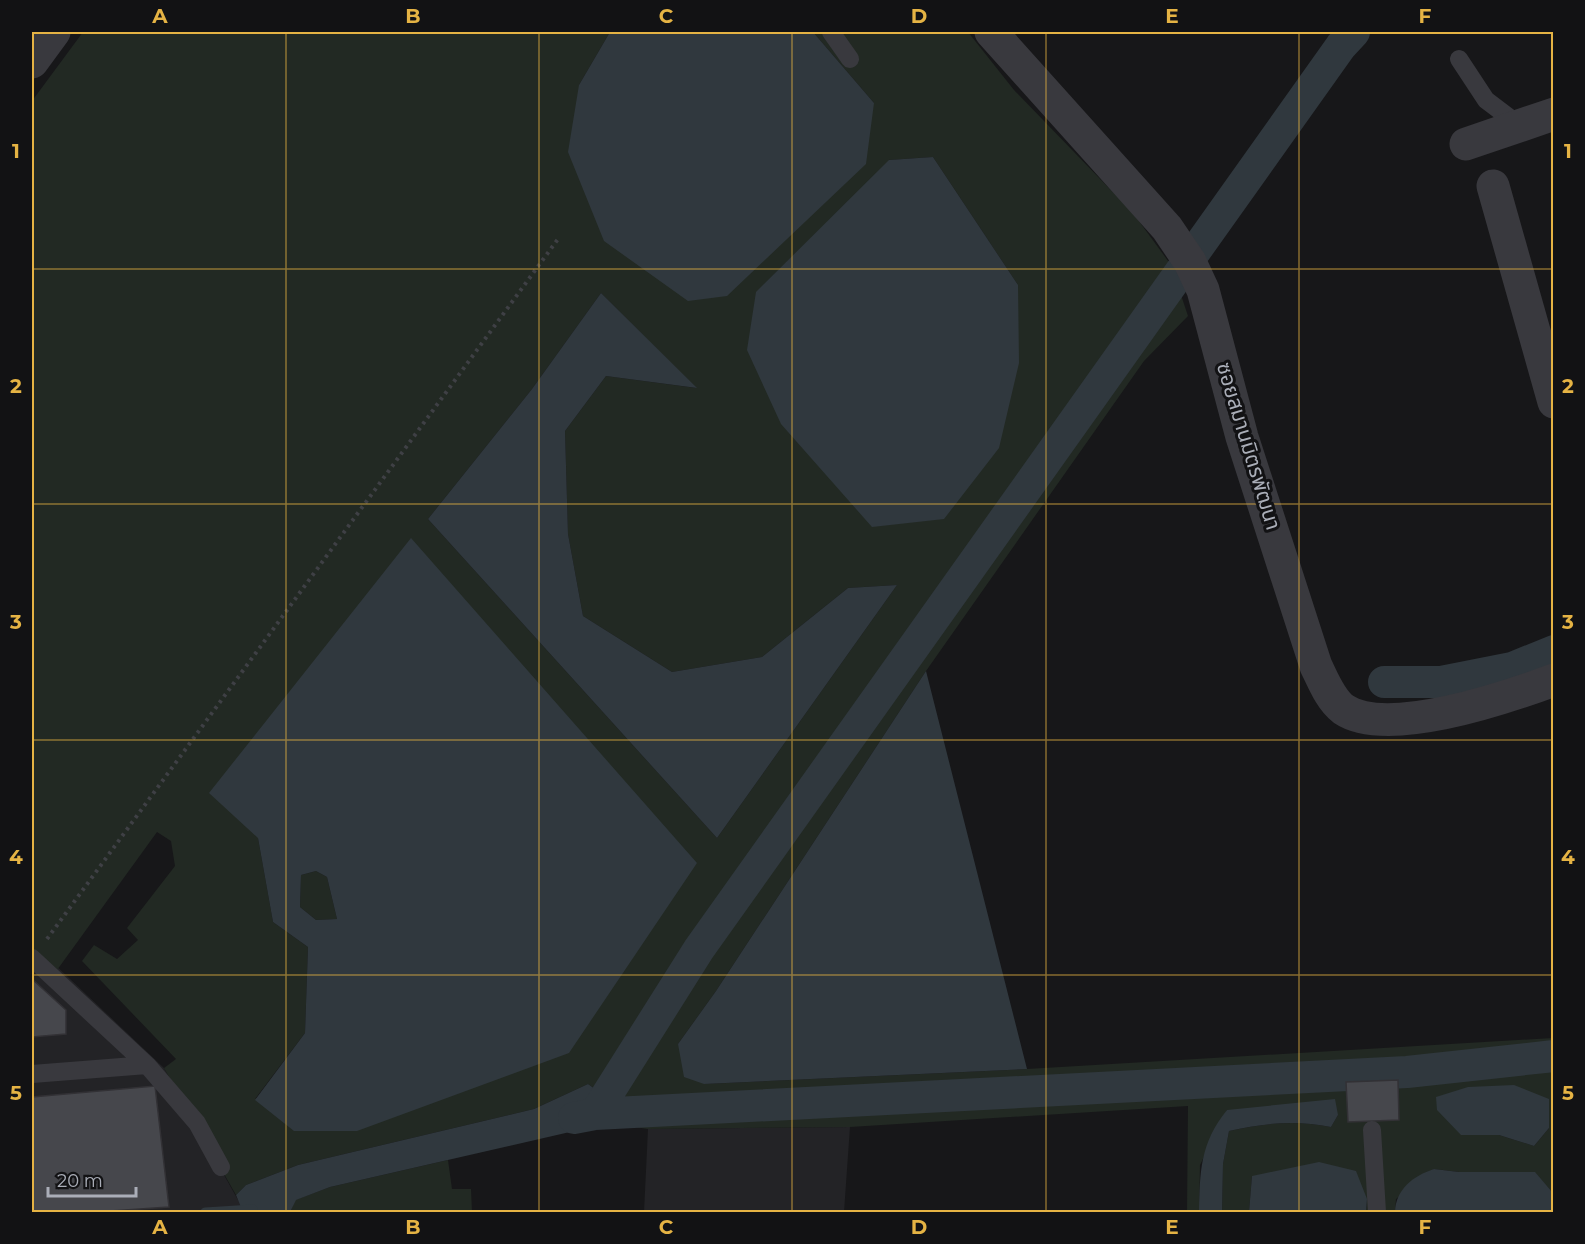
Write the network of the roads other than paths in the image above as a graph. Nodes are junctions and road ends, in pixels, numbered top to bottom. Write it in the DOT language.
graph roads {
  1 [pos="54,32"];
  2 [pos="831,32"];
  3 [pos="991,32"];
  4 [pos="850,59"];
  5 [pos="1459,59"];
  6 [pos="32,62"];
  7 [pos="1554,114"];
  8 [pos="1519,125"];
  9 [pos="1466,144"];
  10 [pos="1493,186"];
  11 [pos="1554,402"];
  12 [pos="1554,680"];
  13 [pos="32,958"];
  14 [pos="147,1065"];
  15 [pos="32,1074"];
  16 [pos="1372,1130"];
  17 [pos="221,1167"];
  18 [pos="1377,1212"];
  1 -- 6 [label="street"];
  2 -- 4 [label="lane"];
  3 -- 12 [label="street, ซอยสมานมิตรพัฒนา"];
  5 -- 8 [label="lane"];
  7 -- 8 [label="street"];
  8 -- 9 [label="street"];
  10 -- 11 [label="street"];
  13 -- 14 [label="lane"];
  14 -- 15 [label="lane"];
  14 -- 17 [label="lane"];
  16 -- 18 [label="lane"];
}
